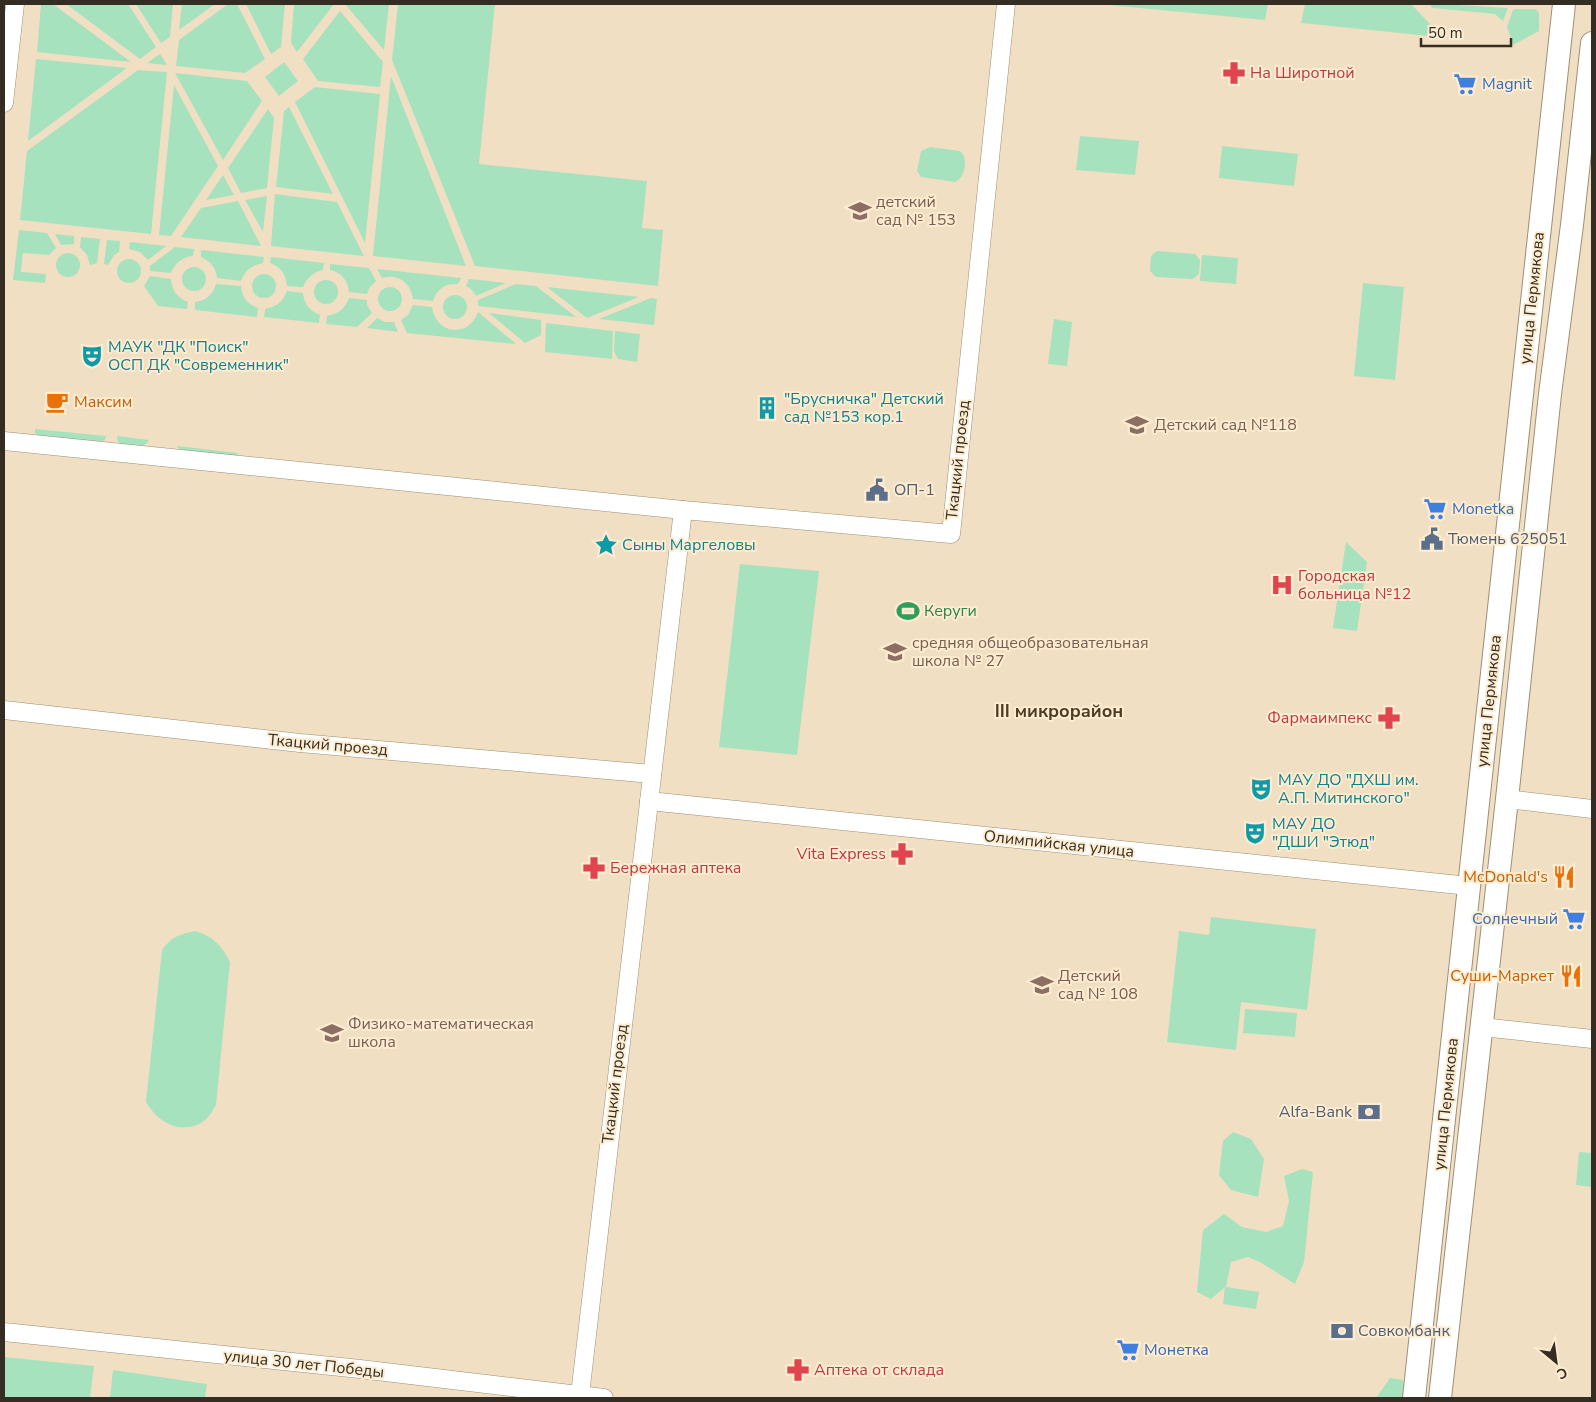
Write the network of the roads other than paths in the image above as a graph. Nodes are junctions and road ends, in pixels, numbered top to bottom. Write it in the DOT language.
graph roads {
  1 [pos="15,4"];
  2 [pos="1006,4"];
  3 [pos="1564,4"];
  4 [pos="1592,43"];
  5 [pos="4,103"];
  6 [pos="4,442"];
  7 [pos="683,510"];
  8 [pos="4,710"];
  9 [pos="652,774"];
  10 [pos="1507,799"];
  11 [pos="649,801"];
  12 [pos="1592,808"];
  13 [pos="1469,886"];
  14 [pos="1482,1027"];
  15 [pos="1592,1039"];
  16 [pos="4,1332"];
  17 [pos="580,1396"];
  18 [pos="604,1398"];
  19 [pos="1414,1398"];
  20 [pos="1440,1398"];
  1 -- 5 [label="street"];
  2 -- 7 [label="street, Ткацкий проезд"];
  3 -- 13 [label="main road, улица Пермякова"];
  4 -- 10 [label="main road, улица Пермякова"];
  6 -- 7 [label="street"];
  7 -- 9 [label="street, Ткацкий проезд"];
  8 -- 9 [label="street, Ткацкий проезд"];
  9 -- 11 [label="street, Ткацкий проезд"];
  10 -- 12 [label="street"];
  10 -- 14 [label="main road, улица Пермякова"];
  11 -- 13 [label="street, Олимпийская улица"];
  11 -- 17 [label="street, Ткацкий проезд"];
  13 -- 19 [label="main road, улица Пермякова"];
  14 -- 15 [label="street"];
  14 -- 20 [label="main road, улица Пермякова"];
  16 -- 17 [label="street, улица 30 лет Победы"];
  17 -- 18 [label="street, улица 30 лет Победы"];
}
